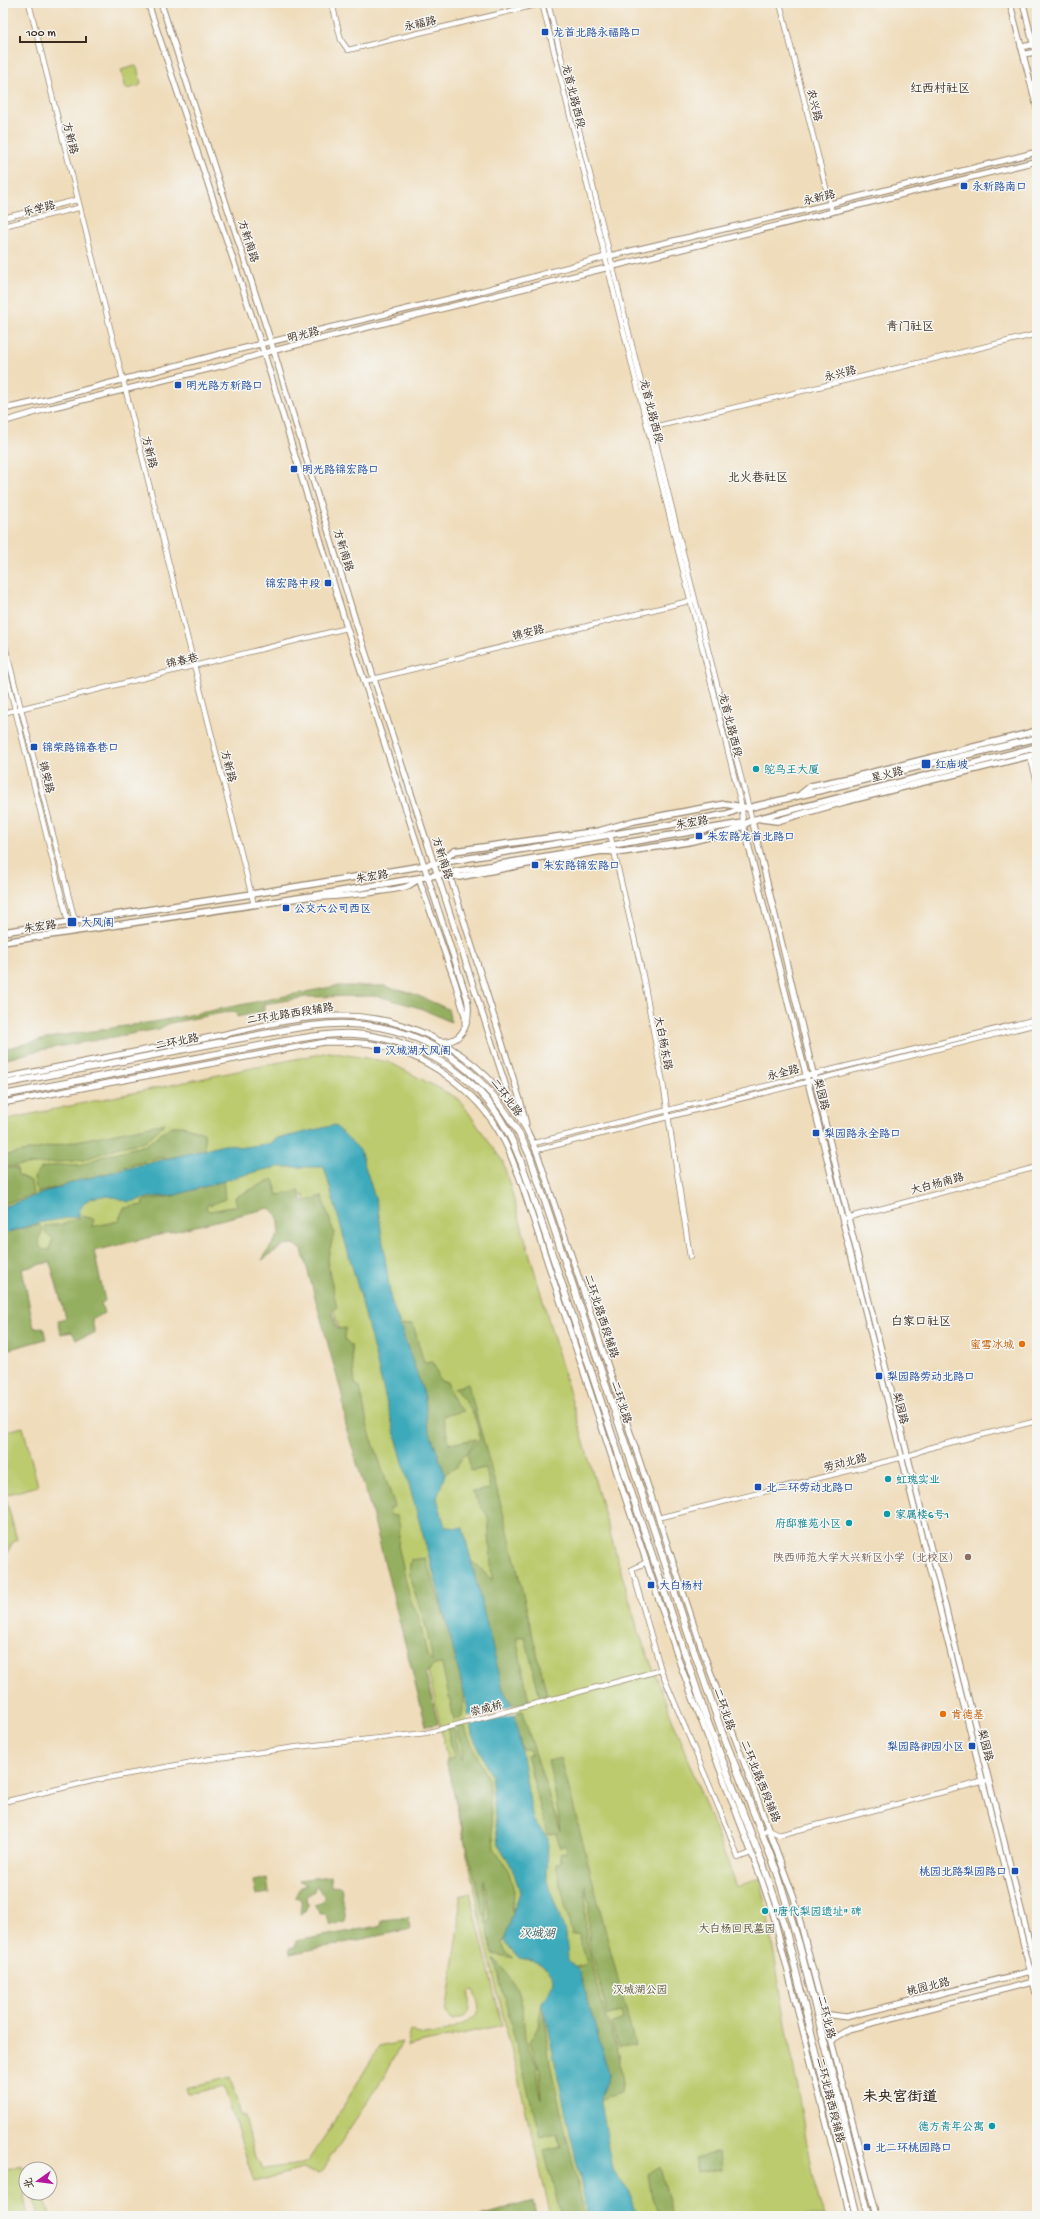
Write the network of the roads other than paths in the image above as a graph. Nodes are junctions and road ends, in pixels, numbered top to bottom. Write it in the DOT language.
graph roads {
  1 [pos="28,3"];
  2 [pos="148,3"];
  3 [pos="161,3"];
  4 [pos="332,3"];
  5 [pos="543,3"];
  6 [pos="548,3"];
  7 [pos="780,3"];
  8 [pos="1010,3"];
  9 [pos="1023,3"];
  10 [pos="1035,44"];
  11 [pos="1021,47"];
  12 [pos="1036,52"];
  13 [pos="1024,54"];
  14 [pos="1037,60"];
  15 [pos="1037,108"];
  16 [pos="1037,152"];
  17 [pos="1037,161"];
  18 [pos="77,200"];
  19 [pos="830,204"];
  20 [pos="78,208"];
  21 [pos="832,212"];
  22 [pos="3,218"];
  23 [pos="3,226"];
  24 [pos="611,256"];
  25 [pos="605,257"];
  26 [pos="610,266"];
  27 [pos="1037,334"];
  28 [pos="271,342"];
  29 [pos="261,344"];
  30 [pos="274,352"];
  31 [pos="264,353"];
  32 [pos="122,380"];
  33 [pos="125,390"];
  34 [pos="3,409"];
  35 [pos="3,422"];
  36 [pos="647,428"];
  37 [pos="652,428"];
  38 [pos="696,599"];
  39 [pos="690,601"];
  40 [pos="347,628"];
  41 [pos="3,638"];
  42 [pos="3,661"];
  43 [pos="194,666"];
  44 [pos="374,679"];
  45 [pos="365,682"];
  46 [pos="21,709"];
  47 [pos="15,710"];
  48 [pos="3,713"];
  49 [pos="1037,731"];
  50 [pos="1013,738"];
  51 [pos="1037,738"];
  52 [pos="1037,746"];
  53 [pos="993,748"];
  54 [pos="1011,753"];
  55 [pos="1037,754"];
  56 [pos="1030,756"];
  57 [pos="997,763"];
  58 [pos="951,772"];
  59 [pos="1037,783"];
  60 [pos="896,785"];
  61 [pos="854,793"];
  62 [pos="798,796"];
  63 [pos="833,805"];
  64 [pos="745,808"];
  65 [pos="755,819"];
  66 [pos="744,823"];
  67 [pos="614,827"];
  68 [pos="610,834"];
  69 [pos="593,837"];
  70 [pos="612,845"];
  71 [pos="614,852"];
  72 [pos="443,861"];
  73 [pos="434,862"];
  74 [pos="423,865"];
  75 [pos="449,873"];
  76 [pos="438,875"];
  77 [pos="427,877"];
  78 [pos="419,878"];
  79 [pos="252,894"];
  80 [pos="254,905"];
  81 [pos="75,921"];
  82 [pos="68,922"];
  83 [pos="3,932"];
  84 [pos="3,942"];
  85 [pos="1037,1019"];
  86 [pos="1037,1024"];
  87 [pos="462,1032"];
  88 [pos="438,1041"];
  89 [pos="813,1074"];
  90 [pos="807,1076"];
  91 [pos="3,1078"];
  92 [pos="815,1080"];
  93 [pos="808,1082"];
  94 [pos="3,1084"];
  95 [pos="3,1095"];
  96 [pos="511,1102"];
  97 [pos="3,1103"];
  98 [pos="667,1110"];
  99 [pos="668,1117"];
  100 [pos="528,1131"];
  101 [pos="534,1143"];
  102 [pos="537,1150"];
  103 [pos="1037,1167"];
  104 [pos="845,1218"];
  105 [pos="690,1257"];
  106 [pos="1037,1421"];
  107 [pos="905,1456"];
  108 [pos="658,1518"];
  109 [pos="647,1562"];
  110 [pos="660,1670"];
  111 [pos="986,1781"];
  112 [pos="3,1802"];
  113 [pos="769,1829"];
  114 [pos="762,1832"];
  115 [pos="751,1854"];
  116 [pos="1029,1971"];
  117 [pos="1037,1972"];
  118 [pos="1035,1981"];
  119 [pos="1037,1998"];
  120 [pos="825,2014"];
  121 [pos="831,2040"];
  122 [pos="850,2216"];
  123 [pos="857,2216"];
  124 [pos="869,2216"];
  125 [pos="877,2216"];
  1 -- 18 [label="street, 方新路"];
  2 -- 29 [label="main road, 方新南路"];
  3 -- 28 [label="main road, 方新南路"];
  4 -- 5 [label="street, 永福路"];
  5 -- 25 [label="street, 龙首北路西段"];
  6 -- 24 [label="street, 龙首北路西段"];
  7 -- 19 [label="street, 农兴路"];
  8 -- 11 [label="main road"];
  9 -- 10 [label="main road"];
  10 -- 11 [label="main road"];
  10 -- 12 [label="main road"];
  11 -- 13 [label="main road"];
  12 -- 13 [label="main road"];
  12 -- 14 [label="main road"];
  13 -- 15 [label="main road"];
  16 -- 19 [label="main road, 永新路"];
  17 -- 21 [label="main road, 永新路"];
  18 -- 20 [label="street, 方新路"];
  18 -- 22 [label="street, 乐学路"];
  19 -- 21 [label="street, 农兴路"];
  19 -- 24 [label="main road, 永新路"];
  20 -- 23 [label="street, 乐学路"];
  20 -- 32 [label="street, 方新路"];
  21 -- 26 [label="main road, 永新路"];
  24 -- 25 [label="main road, 永新路"];
  24 -- 26 [label="street, 龙首北路西段"];
  25 -- 26 [label="street, 龙首北路西段"];
  25 -- 28 [label="main road, 明光路"];
  26 -- 30 [label="main road, 明光路"];
  26 -- 36 [label="street, 龙首北路西段"];
  26 -- 37 [label="street, 龙首北路西段"];
  27 -- 37 [label="street, 永兴路"];
  28 -- 29 [label="main road, 明光路"];
  28 -- 30 [label="main road, 方新南路"];
  29 -- 31 [label="main road, 方新南路"];
  29 -- 32 [label="main road, 明光路"];
  30 -- 31 [label="main road, 明光路"];
  30 -- 44 [label="main road, 方新南路"];
  31 -- 33 [label="main road, 明光路"];
  31 -- 40 [label="main road, 方新南路"];
  32 -- 33 [label="street, 方新路"];
  32 -- 34 [label="main road, 明光路"];
  33 -- 35 [label="main road, 明光路"];
  33 -- 43 [label="street, 方新路"];
  36 -- 37 [label="street, 永兴路"];
  36 -- 39 [label="street, 龙首北路西段"];
  37 -- 38 [label="street, 龙首北路西段"];
  38 -- 39 [label="street, 锦安路"];
  38 -- 64 [label="street, 龙首北路西段"];
  39 -- 44 [label="street, 锦安路"];
  39 -- 64 [label="street, 龙首北路西段"];
  40 -- 43 [label="street, 锦春巷"];
  40 -- 45 [label="main road, 方新南路"];
  41 -- 46 [label="street, 锦荣路"];
  42 -- 47 [label="street, 锦荣路"];
  43 -- 46 [label="street, 锦春巷"];
  43 -- 79 [label="street, 方新路"];
  44 -- 45 [label="street, 锦安路"];
  44 -- 73 [label="main road, 方新南路"];
  45 -- 74 [label="main road, 方新南路"];
  46 -- 47 [label="street, 锦春巷"];
  46 -- 81 [label="street, 锦荣路"];
  47 -- 48 [label="street, 锦春巷"];
  47 -- 82 [label="street, 锦荣路"];
  49 -- 50 [label="main road"];
  50 -- 53 [label="main road"];
  50 -- 62 [label="main road"];
  51 -- 53 [label="main road, 星火路"];
  52 -- 54 [label="main road, 星火路"];
  53 -- 62 [label="main road, 星火路"];
  54 -- 57 [label="main road"];
  54 -- 58 [label="main road, 星火路"];
  55 -- 56 [label="main road"];
  56 -- 57 [label="main road"];
  56 -- 59 [label="street"];
  57 -- 58 [label="main road"];
  58 -- 60 [label="main road, 星火路"];
  60 -- 61 [label="main road, 星火路"];
  60 -- 63 [label="main road"];
  61 -- 63 [label="main road"];
  61 -- 65 [label="main road, 星火路"];
  62 -- 64 [label="main road, 星火路"];
  63 -- 65 [label="main road"];
  64 -- 65 [label="street, 龙首北路西段"];
  64 -- 66 [label="street, 龙首北路西段"];
  64 -- 67 [label="main road"];
  64 -- 68 [label="main road, 朱宏路"];
  65 -- 66 [label="main road, 星火路"];
  65 -- 89 [label="main road, 梨园路"];
  66 -- 70 [label="main road, 朱宏路"];
  66 -- 71 [label="main road"];
  66 -- 90 [label="main road, 梨园路"];
  67 -- 69 [label="main road"];
  67 -- 72 [label="main road"];
  68 -- 69 [label="main road, 朱宏路"];
  68 -- 70 [label="street, 大白杨东路"];
  69 -- 72 [label="main road, 朱宏路"];
  70 -- 71 [label="street, 大白杨东路"];
  70 -- 75 [label="main road, 朱宏路"];
  71 -- 75 [label="main road"];
  71 -- 98 [label="street, 大白杨东路"];
  72 -- 73 [label="main road, 朱宏路"];
  73 -- 74 [label="main road, 朱宏路"];
  73 -- 76 [label="main road, 方新南路"];
  74 -- 77 [label="main road, 方新南路"];
  74 -- 79 [label="main road, 朱宏路"];
  75 -- 76 [label="main road, 朱宏路"];
  75 -- 100 [label="main road"];
  76 -- 77 [label="main road, 朱宏路"];
  76 -- 96 [label="main road, 方新南路"];
  77 -- 78 [label="main road, 朱宏路"];
  77 -- 87 [label="main road, 方新南路"];
  78 -- 80 [label="main road, 朱宏路"];
  78 -- 87 [label="main road"];
  79 -- 80 [label="street, 方新路"];
  79 -- 81 [label="main road, 朱宏路"];
  80 -- 84 [label="main road, 朱宏路"];
  81 -- 82 [label="main road, 朱宏路"];
  82 -- 83 [label="main road, 朱宏路"];
  85 -- 89 [label="street, 永全路"];
  86 -- 92 [label="street, 永全路"];
  87 -- 88 [label="main road"];
  88 -- 91 [label="main road, 二环北路西段辅路"];
  88 -- 96 [label="main road, 二环北路西段辅路"];
  89 -- 90 [label="street, 永全路"];
  89 -- 92 [label="main road, 梨园路"];
  90 -- 93 [label="main road, 梨园路"];
  90 -- 98 [label="street, 永全路"];
  92 -- 93 [label="street, 永全路"];
  92 -- 104 [label="main road, 梨园路"];
  93 -- 99 [label="street, 永全路"];
  93 -- 104 [label="main road, 梨园路"];
  94 -- 114 [label="highway, 二环北路"];
  95 -- 123 [label="highway, 二环北路"];
  96 -- 100 [label="main road, 二环北路西段辅路"];
  97 -- 109 [label="main road, 二环北路西段辅路"];
  98 -- 99 [label="street, 大白杨东路"];
  98 -- 101 [label="street, 永全路"];
  99 -- 102 [label="street, 永全路"];
  99 -- 105 [label="street, 大白杨东路"];
  100 -- 101 [label="main road, 二环北路西段辅路"];
  101 -- 102 [label="main road, 二环北路西段辅路"];
  102 -- 108 [label="main road, 二环北路西段辅路"];
  103 -- 104 [label="street, 大白杨南路"];
  104 -- 107 [label="main road, 梨园路"];
  106 -- 107 [label="street, 劳动北路"];
  107 -- 108 [label="street, 劳动北路"];
  107 -- 111 [label="main road, 梨园路"];
  108 -- 113 [label="main road, 二环北路西段辅路"];
  109 -- 110 [label="street"];
  109 -- 115 [label="main road, 二环北路西段辅路"];
  110 -- 112 [label="street, 崇威桥"];
  110 -- 115 [label="street"];
  111 -- 113 [label="street"];
  111 -- 116 [label="main road, 梨园路"];
  111 -- 117 [label="main road, 梨园路"];
  113 -- 114 [label="street"];
  113 -- 120 [label="main road, 二环北路西段辅路"];
  114 -- 124 [label="highway, 二环北路"];
  115 -- 122 [label="main road, 二环北路西段辅路"];
  116 -- 117 [label="main road, 桃园北路"];
  116 -- 118 [label="main road, 梨园路"];
  116 -- 120 [label="main road, 桃园北路"];
  118 -- 119 [label="main road, 梨园路"];
  118 -- 121 [label="main road, 桃园北路"];
  120 -- 121 [label="main road, 二环北路西段辅路"];
  121 -- 125 [label="main road, 二环北路西段辅路"];
}
